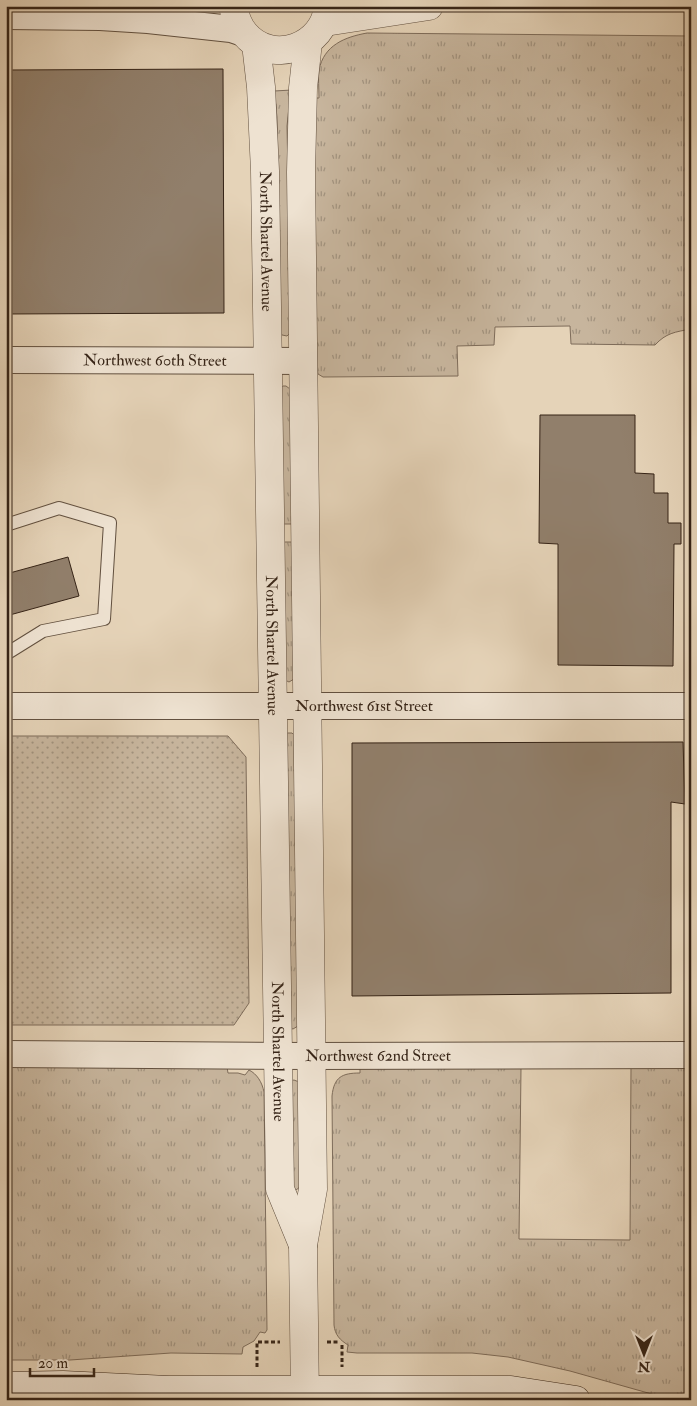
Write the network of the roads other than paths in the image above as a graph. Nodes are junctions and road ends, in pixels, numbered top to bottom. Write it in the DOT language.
graph roads {
  1 [pos="166,6"];
  2 [pos="233,6"];
  3 [pos="429,6"];
  4 [pos="6,16"];
  5 [pos="100,17"];
  6 [pos="320,24"];
  7 [pos="250,38"];
  8 [pos="6,360"];
  9 [pos="267,361"];
  10 [pos="303,361"];
  11 [pos="6,525"];
  12 [pos="6,654"];
  13 [pos="6,706"];
  14 [pos="272,706"];
  15 [pos="307,706"];
  16 [pos="691,706"];
  17 [pos="6,1054"];
  18 [pos="691,1055"];
  19 [pos="278,1056"];
  20 [pos="311,1056"];
  21 [pos="303,1245"];
  22 [pos="24,1390"];
  23 [pos="305,1395"];
  24 [pos="472,1395"];
  25 [pos="563,1399"];
  1 -- 5 [label="street"];
  2 -- 7 [label="street, North Shartel Avenue"];
  3 -- 6 [label="street"];
  4 -- 5 [label="street"];
  5 -- 7 [label="street"];
  6 -- 7 [label="street"];
  6 -- 10 [label="street, North Shartel Avenue"];
  7 -- 9 [label="street, North Shartel Avenue"];
  8 -- 9 [label="street, Northwest 60th Street"];
  9 -- 10 [label="street, Northwest 60th Street"];
  9 -- 14 [label="street, North Shartel Avenue"];
  10 -- 15 [label="street, North Shartel Avenue"];
  11 -- 12 [label="lane"];
  13 -- 14 [label="street, Northwest 61st Street"];
  14 -- 15 [label="street, Northwest 61st Street"];
  14 -- 19 [label="street, North Shartel Avenue"];
  15 -- 16 [label="street, Northwest 61st Street"];
  15 -- 20 [label="street, North Shartel Avenue"];
  17 -- 19 [label="street, Northwest 62nd Street"];
  18 -- 20 [label="street, Northwest 62nd Street"];
  19 -- 20 [label="street, Northwest 62nd Street"];
  19 -- 21 [label="street, North Shartel Avenue"];
  20 -- 21 [label="street, North Shartel Avenue"];
  21 -- 23 [label="street, North Shartel Avenue"];
  22 -- 23 [label="street"];
  23 -- 24 [label="street"];
  24 -- 25 [label="street"];
}
